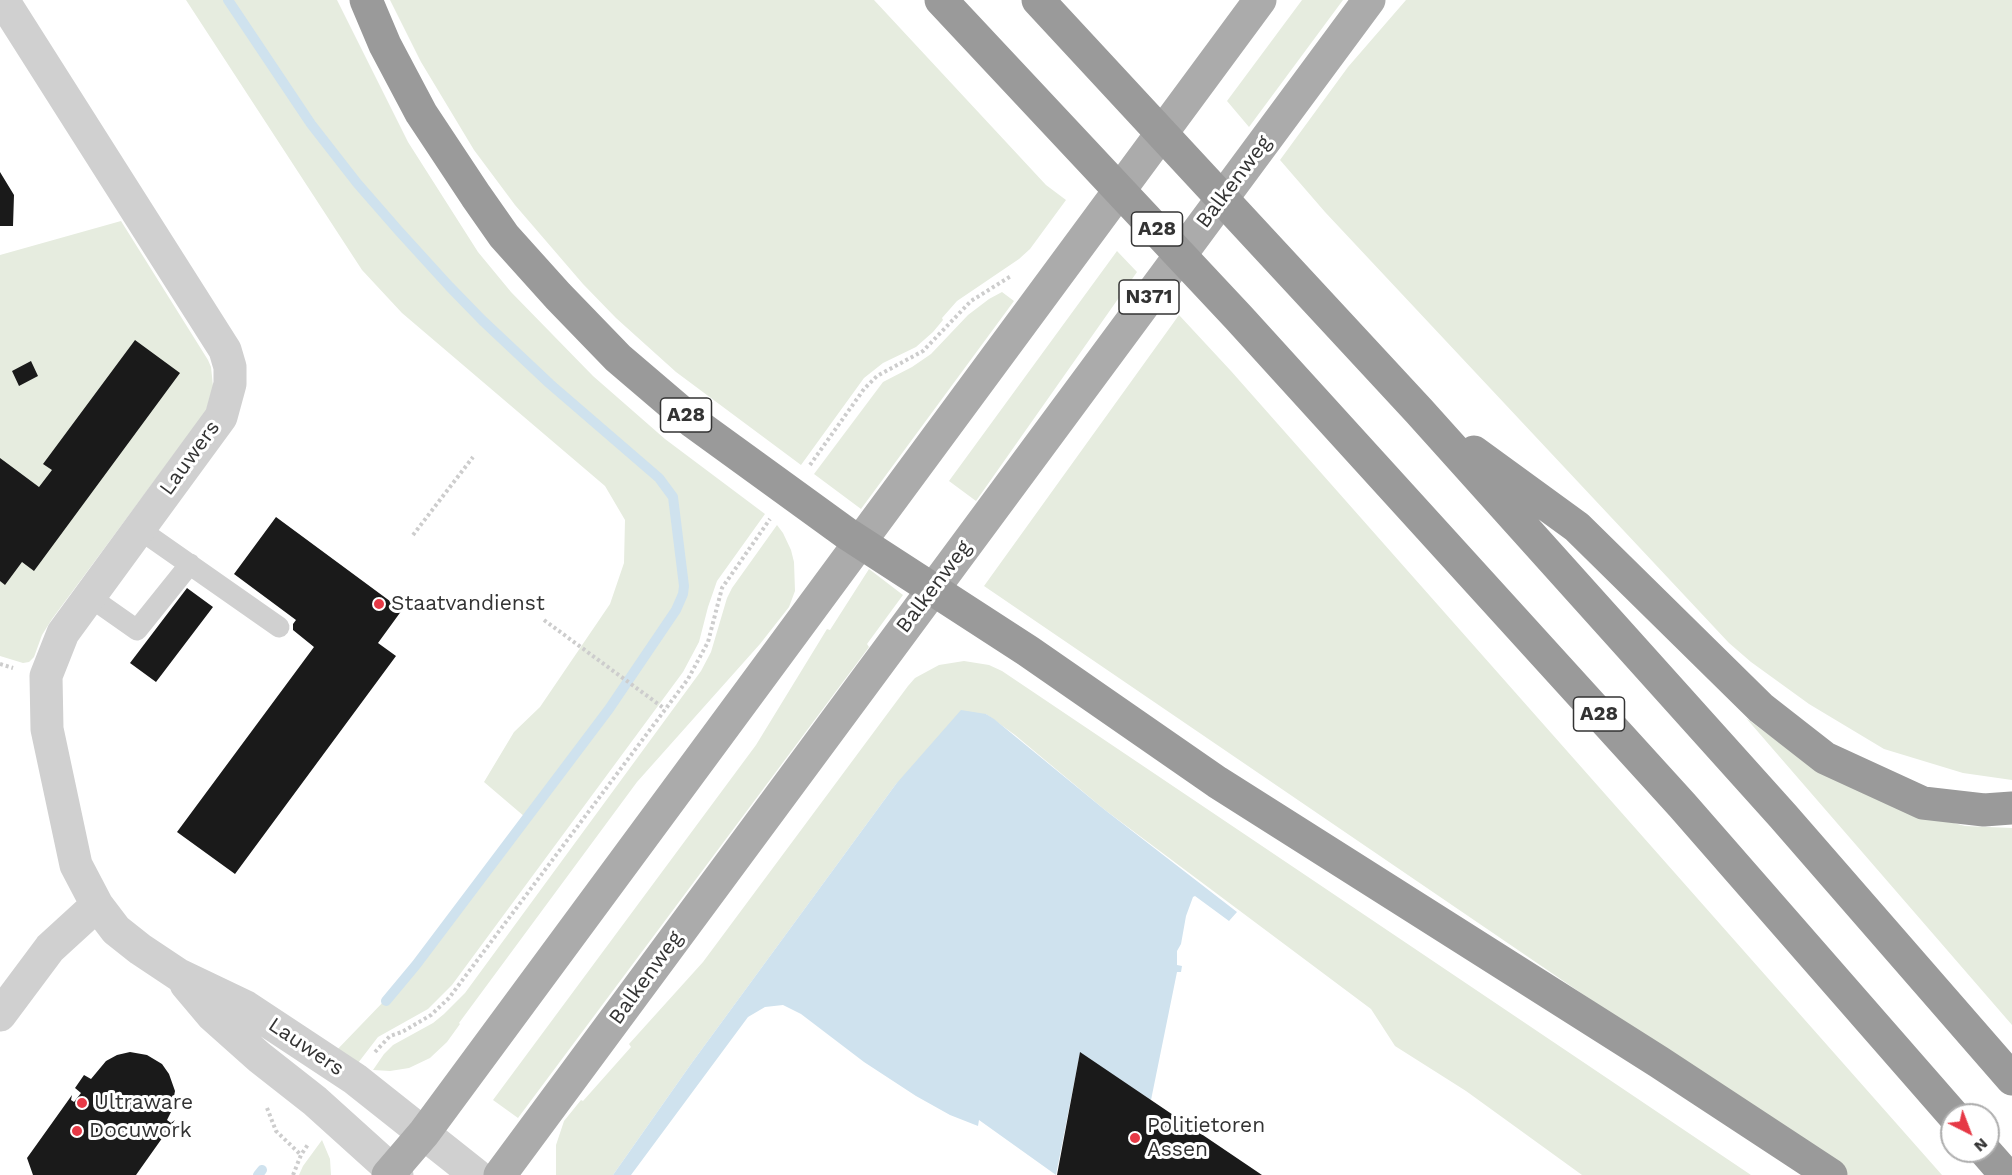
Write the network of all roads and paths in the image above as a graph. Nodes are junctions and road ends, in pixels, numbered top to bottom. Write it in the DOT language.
graph roads {
  1 [pos="1,0"];
  2 [pos="366,0"];
  3 [pos="941,0"];
  4 [pos="1038,0"];
  5 [pos="1260,0"];
  6 [pos="1369,0"];
  7 [pos="1013,275"];
  8 [pos="1419,411"];
  9 [pos="472,457"];
  10 [pos="790,493"];
  11 [pos="139,529"];
  12 [pos="413,536"];
  13 [pos="860,543"];
  14 [pos="190,564"];
  15 [pos="933,589"];
  16 [pos="90,597"];
  17 [pos="544,620"];
  18 [pos="279,627"];
  19 [pos="665,709"];
  20 [pos="2012,808"];
  21 [pos="97,905"];
  22 [pos="179,975"];
  23 [pos="0,1015"];
  24 [pos="355,1079"];
  25 [pos="2012,1079"];
  26 [pos="1943,1103"];
  27 [pos="266,1104"];
  28 [pos="424,1133"];
  29 [pos="301,1155"];
  30 [pos="1996,1163"];
  31 [pos="392,1174"];
  32 [pos="476,1175"];
  33 [pos="500,1175"];
  34 [pos="1831,1175"];
  35 [pos="2006,1175"];
  1 -- 11 [label="street, Lauwers"];
  2 -- 10 [label="highway, A28"];
  3 -- 26 [label="highway, A28"];
  4 -- 8 [label="highway"];
  5 -- 13 [label="main road"];
  6 -- 15 [label="main road, Balkenweg / N371"];
  7 -- 10 [label="path"];
  8 -- 20 [label="highway"];
  8 -- 25 [label="highway"];
  9 -- 12 [label="path"];
  10 -- 13 [label="highway, A28"];
  10 -- 19 [label="path"];
  11 -- 14 [label="lane"];
  11 -- 16 [label="street, Lauwers"];
  13 -- 15 [label="highway, A28"];
  13 -- 28 [label="main road"];
  14 -- 16 [label="lane"];
  14 -- 18 [label="lane"];
  15 -- 33 [label="main road, Balkenweg"];
  15 -- 34 [label="highway, A28"];
  16 -- 21 [label="street, Lauwers"];
  17 -- 19 [label="path"];
  19 -- 24 [label="path"];
  21 -- 22 [label="street, Lauwers"];
  21 -- 23 [label="street"];
  22 -- 24 [label="street, Lauwers"];
  22 -- 31 [label="street, Lauwers"];
  24 -- 28 [label="street, Lauwers"];
  27 -- 29 [label="path"];
  28 -- 31 [label="main road"];
  28 -- 32 [label="street"];
  30 -- 35 [label="highway"];
}
